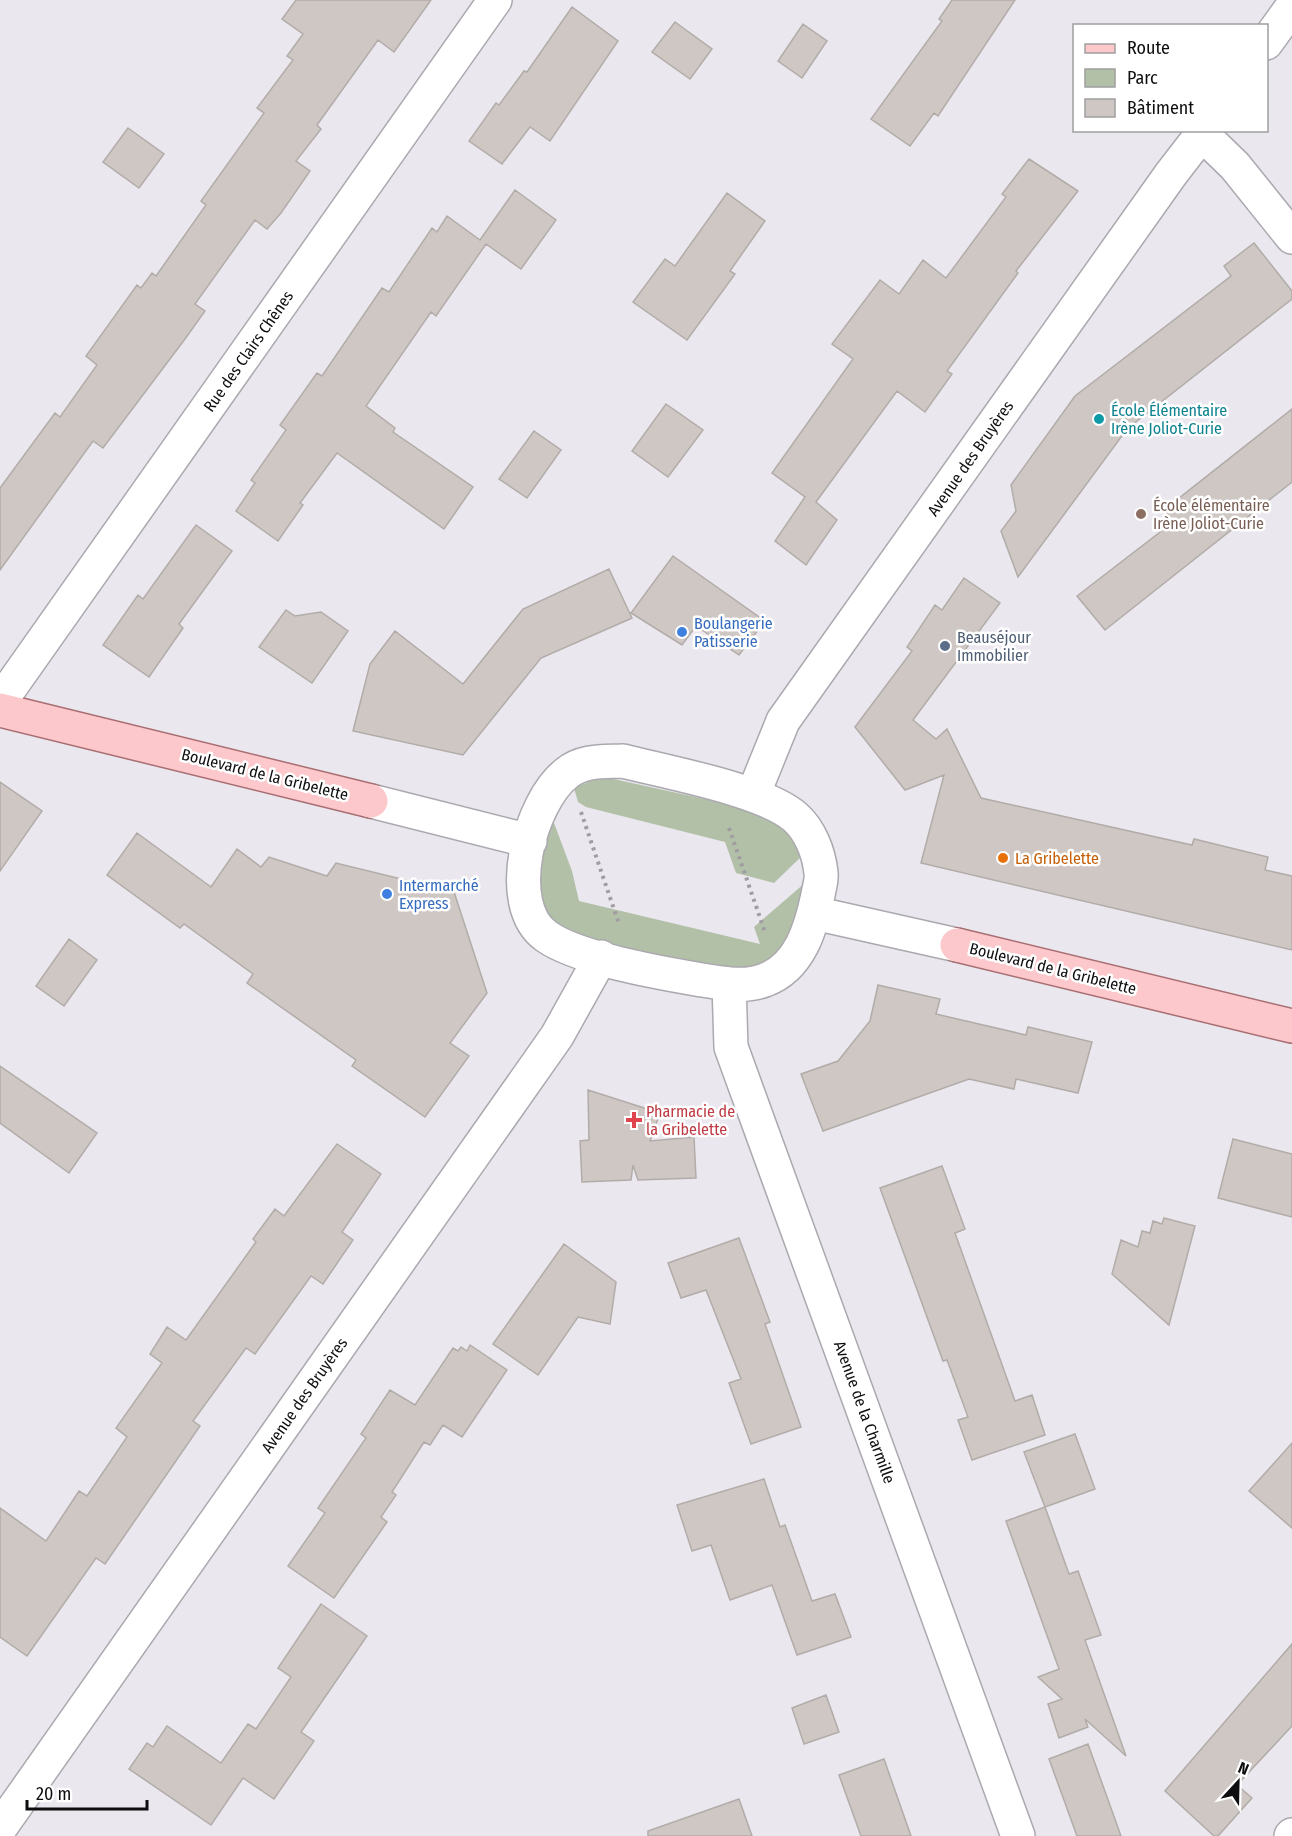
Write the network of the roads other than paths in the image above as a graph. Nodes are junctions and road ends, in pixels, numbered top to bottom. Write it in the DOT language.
graph roads {
  1 [pos="495,0"];
  2 [pos="1292,7"];
  3 [pos="1268,40"];
  4 [pos="1204,132"];
  5 [pos="1292,237"];
  6 [pos="0,702"];
  7 [pos="0,710"];
  8 [pos="753,795"];
  9 [pos="371,801"];
  10 [pos="530,841"];
  11 [pos="814,914"];
  12 [pos="957,945"];
  13 [pos="601,957"];
  14 [pos="729,984"];
  15 [pos="1292,1026"];
  16 [pos="0,1828"];
  17 [pos="1018,1836"];
  1 -- 6 [label="street, Rue des Clairs Chênes"];
  2 -- 3 [label="street"];
  4 -- 5 [label="street"];
  4 -- 8 [label="street, Avenue des Bruyères"];
  7 -- 9 [label="main road, Boulevard de la Gribelette"];
  8 -- 10 [label="street"];
  8 -- 11 [label="street"];
  9 -- 10 [label="street, Boulevard de la Gribelette"];
  10 -- 13 [label="street"];
  11 -- 12 [label="street, Boulevard de la Gribelette"];
  11 -- 14 [label="street"];
  12 -- 15 [label="main road, Boulevard de la Gribelette"];
  13 -- 14 [label="street"];
  13 -- 16 [label="street, Avenue des Bruyères"];
  14 -- 17 [label="street, Avenue de la Charmille"];
}
